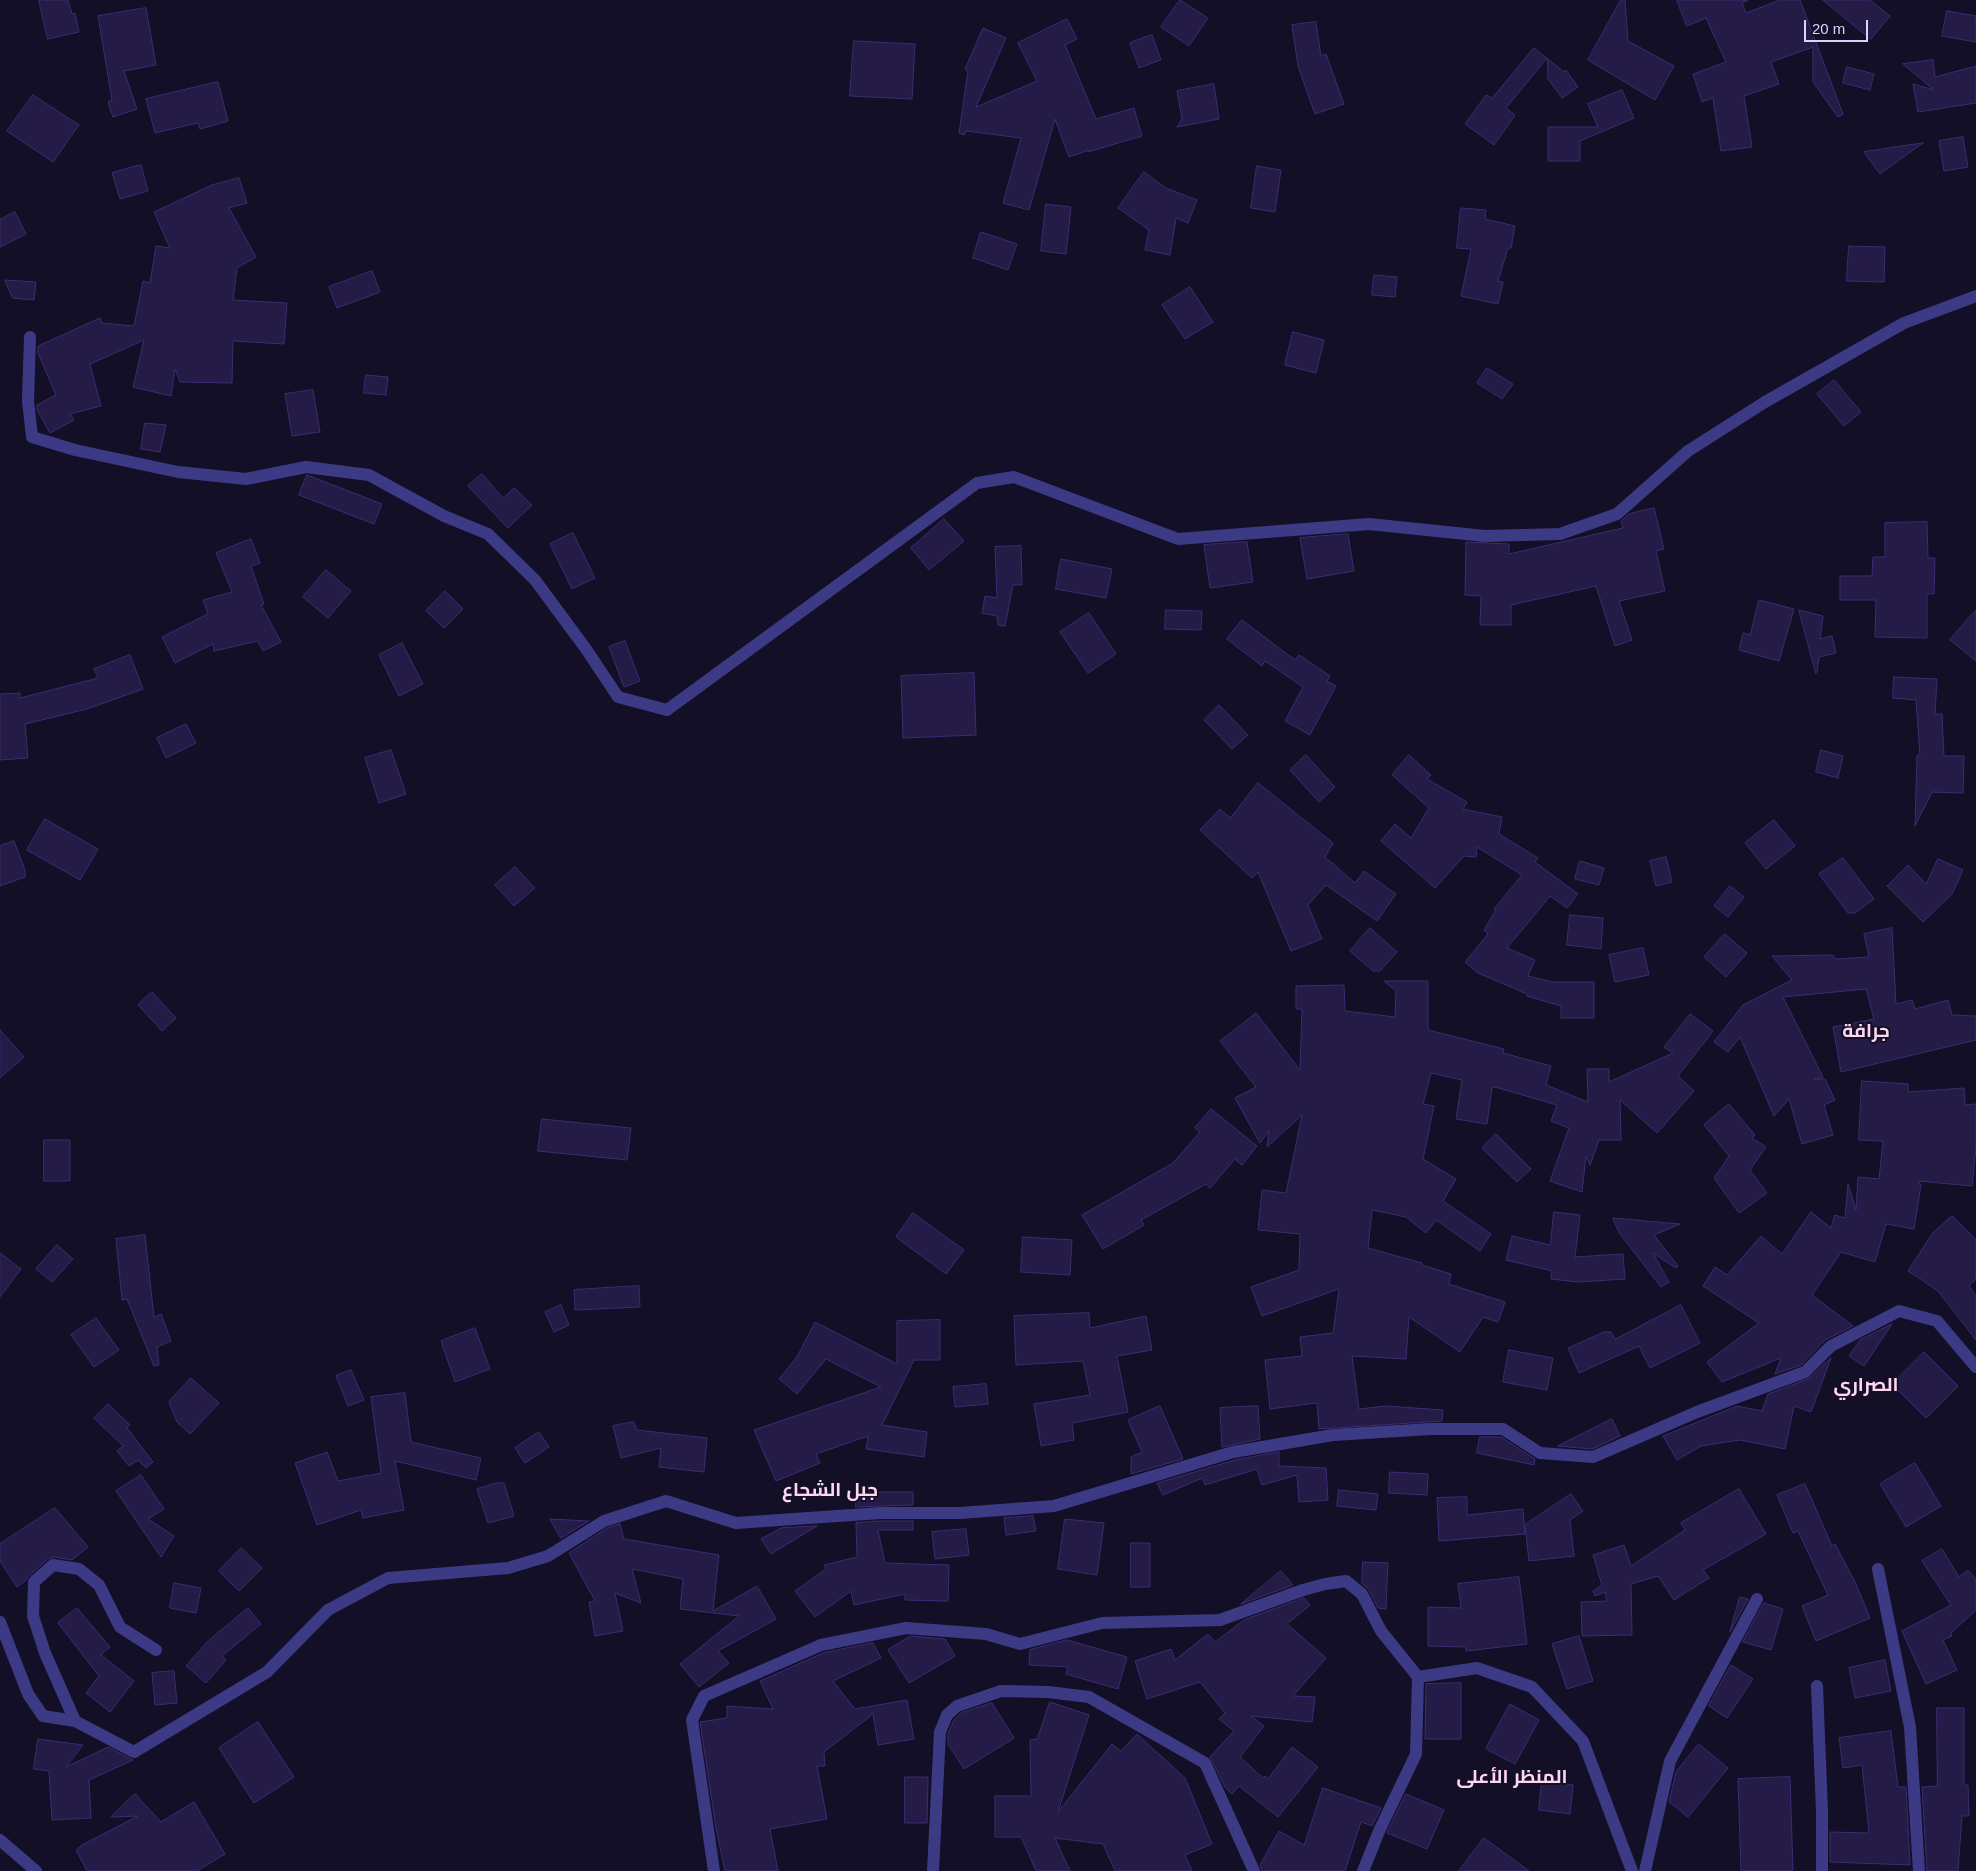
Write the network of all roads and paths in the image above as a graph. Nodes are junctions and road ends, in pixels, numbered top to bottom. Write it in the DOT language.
graph roads {
  1 [pos="1976,296"];
  2 [pos="30,337"];
  3 [pos="1976,1367"];
  4 [pos="1878,1569"];
  5 [pos="1757,1599"];
  6 [pos="0,1622"];
  7 [pos="156,1650"];
  8 [pos="1418,1676"];
  9 [pos="1817,1686"];
  10 [pos="74,1721"];
  11 [pos="0,1840"];
  12 [pos="36,1871"];
  13 [pos="714,1871"];
  14 [pos="933,1871"];
  15 [pos="1254,1871"];
  16 [pos="1363,1871"];
  17 [pos="1632,1871"];
  18 [pos="1645,1871"];
  19 [pos="1822,1871"];
  20 [pos="1919,1871"];
  1 -- 2 [label="street"];
  3 -- 10 [label="street"];
  4 -- 20 [label="street"];
  5 -- 18 [label="street"];
  6 -- 10 [label="street"];
  7 -- 10 [label="street"];
  8 -- 13 [label="street"];
  8 -- 16 [label="street"];
  8 -- 17 [label="street"];
  9 -- 19 [label="street"];
  11 -- 12 [label="street"];
  14 -- 15 [label="street"];
}
